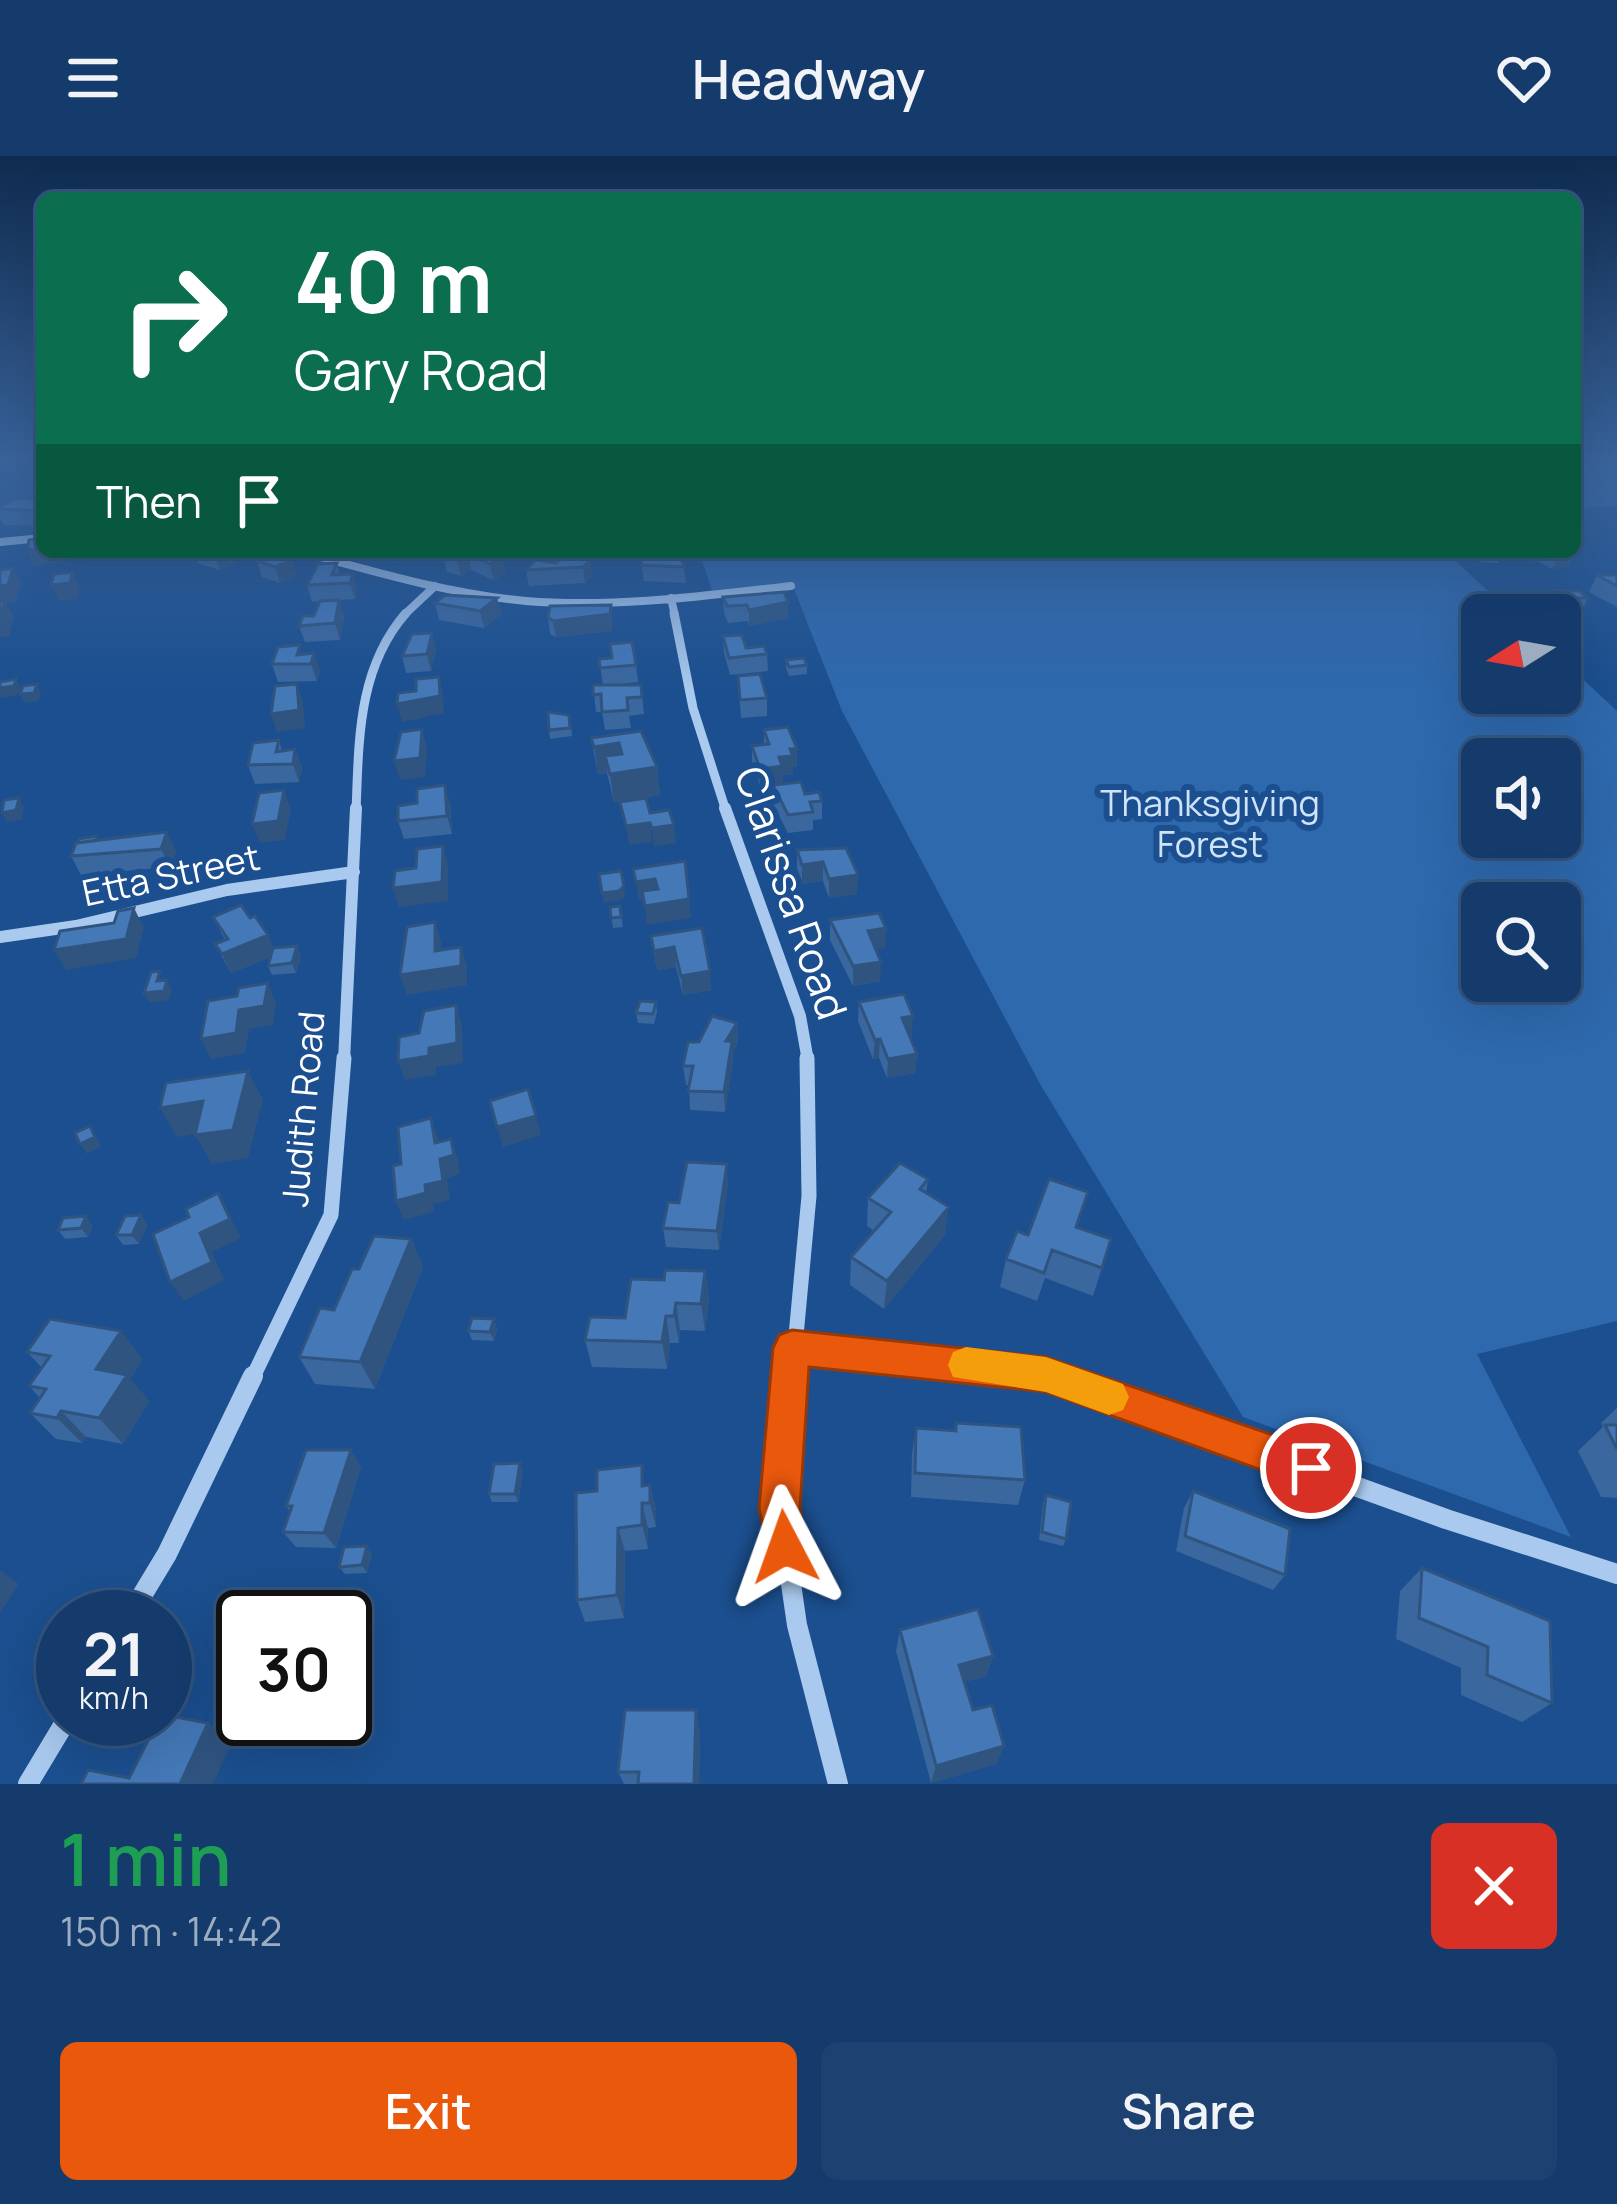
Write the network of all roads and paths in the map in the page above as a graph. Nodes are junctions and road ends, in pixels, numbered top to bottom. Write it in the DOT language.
graph roads {
  1 [pos="36,539"];
  2 [pos="0,542"];
  3 [pos="325,558"];
  4 [pos="435,586"];
  5 [pos="791,586"];
  6 [pos="670,598"];
  7 [pos="354,872"];
  8 [pos="0,937"];
  9 [pos="792,1348"];
  10 [pos="1617,1574"];
  11 [pos="145,1590"];
  12 [pos="51,1746"];
  13 [pos="28,1784"];
  14 [pos="838,1784"];
  1 -- 2 [label="street"];
  3 -- 4 [label="street"];
  4 -- 6 [label="street"];
  4 -- 7 [label="street, Judith Road"];
  5 -- 6 [label="street"];
  6 -- 9 [label="street, Clarissa Road"];
  7 -- 8 [label="street, Etta Street"];
  7 -- 11 [label="street, Judith Road"];
  9 -- 10 [label="street"];
  9 -- 14 [label="street, Clarissa Road"];
  12 -- 13 [label="street"];
}
